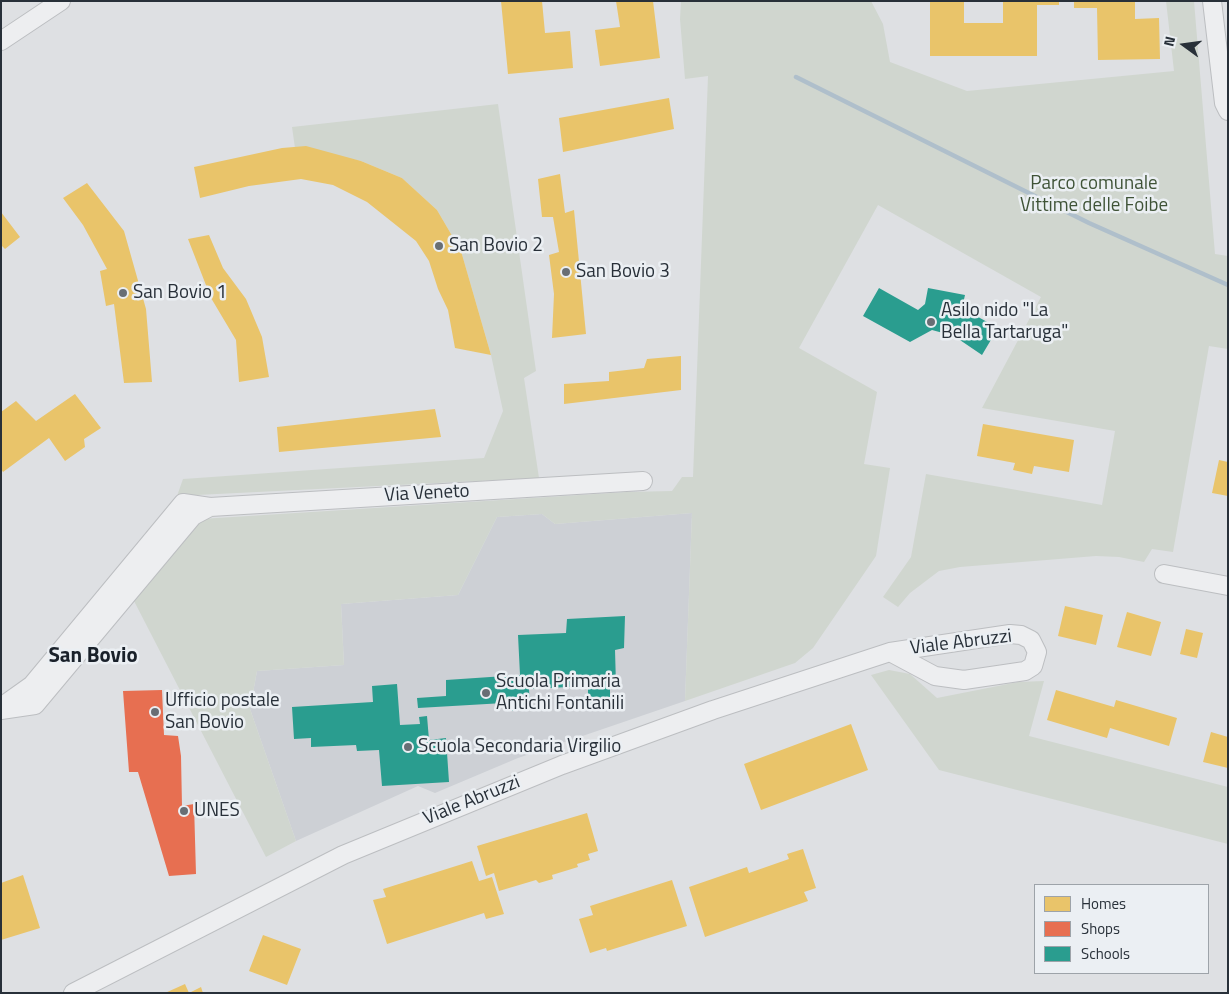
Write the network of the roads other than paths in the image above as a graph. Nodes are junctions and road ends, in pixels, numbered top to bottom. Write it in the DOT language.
graph roads {
  1 [pos="61,1"];
  2 [pos="1212,1"];
  3 [pos="1,41"];
  4 [pos="1228,111"];
  5 [pos="644,481"];
  6 [pos="1164,574"];
  7 [pos="1228,586"];
  8 [pos="890,652"];
  9 [pos="1,709"];
  10 [pos="73,993"];
  1 -- 3 [label="street"];
  2 -- 4 [label="street"];
  5 -- 9 [label="street, Via Veneto"];
  6 -- 7 [label="street"];
  8 -- 8 [label="street, Viale Abruzzi"];
  8 -- 10 [label="street, Viale Abruzzi"];
}
